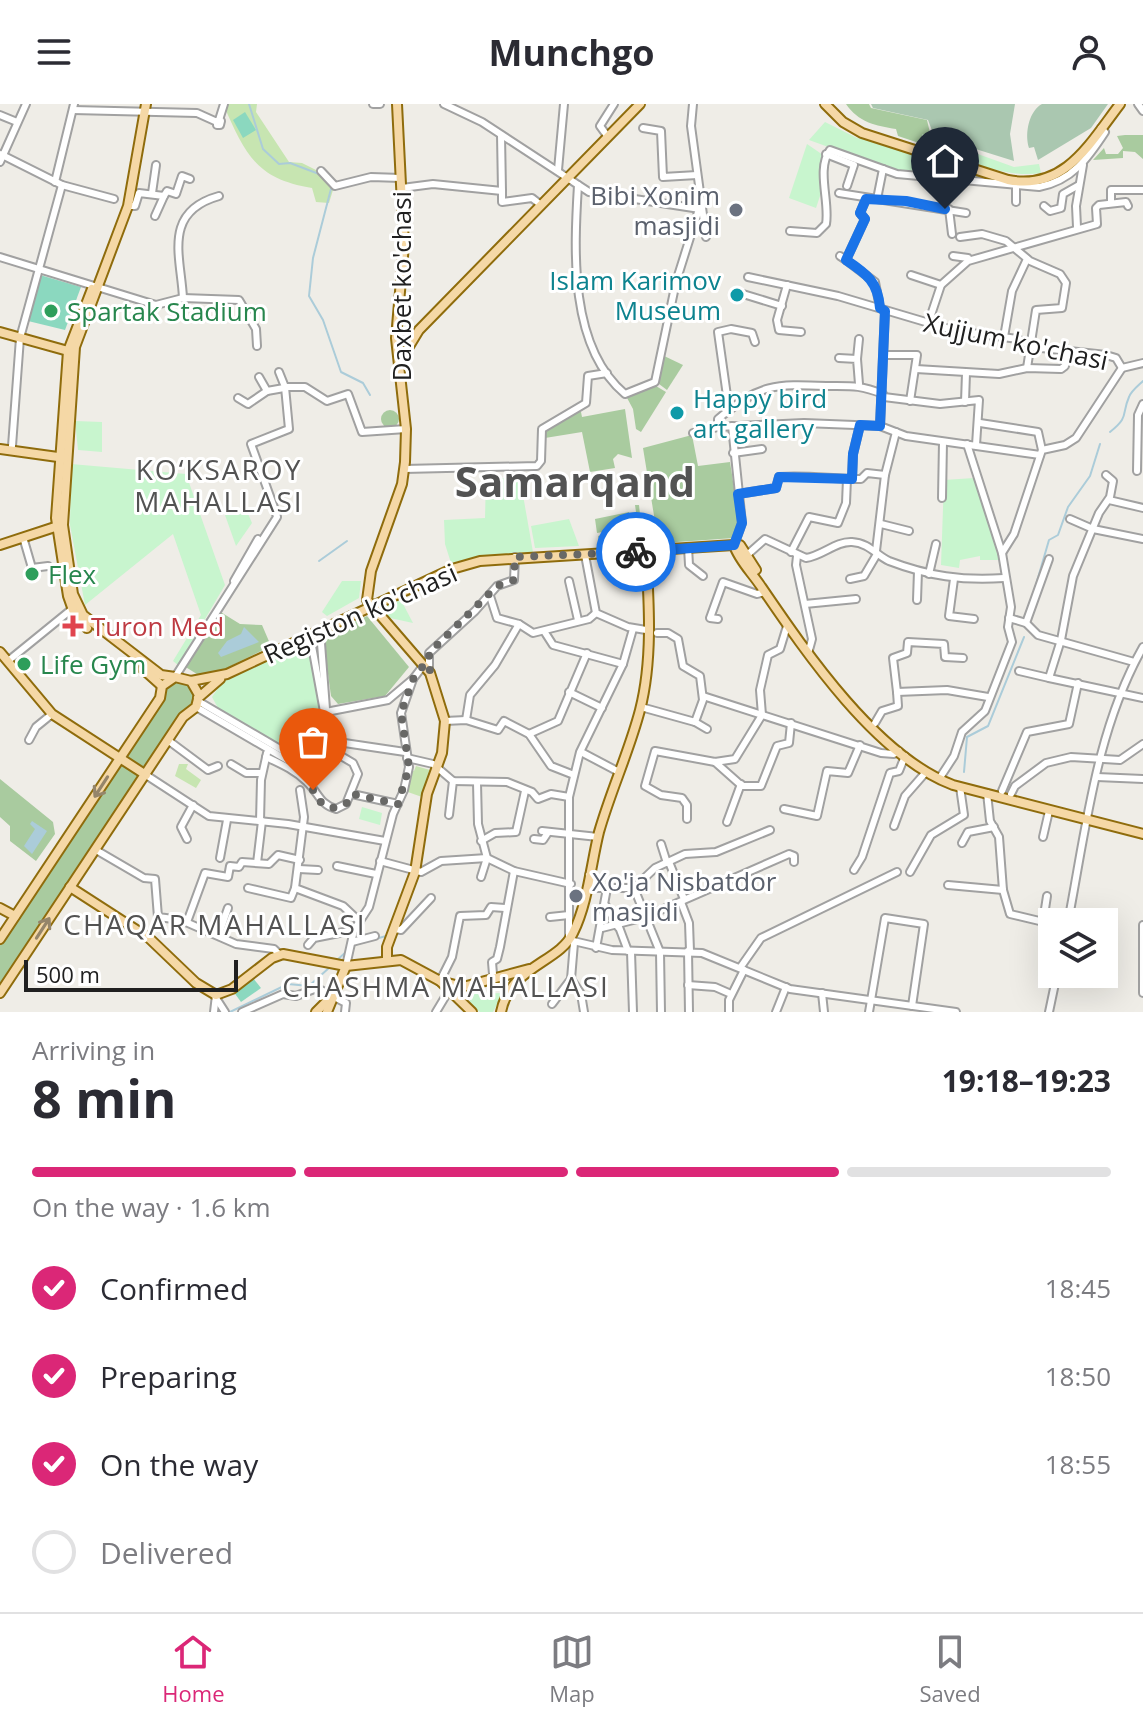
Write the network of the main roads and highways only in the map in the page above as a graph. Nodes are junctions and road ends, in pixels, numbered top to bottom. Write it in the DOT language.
graph roads {
  1 [pos="397,104"];
  2 [pos="828,104"];
  3 [pos="1118,104"];
  4 [pos="639,106"];
  5 [pos="146,108"];
  6 [pos="93,287"];
  7 [pos="0,332"];
  8 [pos="68,351"];
  9 [pos="398,367"];
  10 [pos="0,447"];
  11 [pos="66,455"];
  12 [pos="60,526"];
  13 [pos="0,545"];
  14 [pos="734,545"];
  15 [pos="646,551"];
  16 [pos="367,585"];
  17 [pos="375,604"];
  18 [pos="355,613"];
  19 [pos="379,617"];
  20 [pos="0,652"];
  21 [pos="227,674"];
  22 [pos="175,677"];
  23 [pos="154,678"];
  24 [pos="189,680"];
  25 [pos="162,686"];
  26 [pos="160,698"];
  27 [pos="198,702"];
  28 [pos="120,758"];
  29 [pos="146,775"];
  30 [pos="1086,820"];
  31 [pos="1143,832"];
  32 [pos="70,887"];
  33 [pos="0,908"];
  34 [pos="15,916"];
  35 [pos="0,939"];
  36 [pos="387,959"];
  37 [pos="346,966"];
  38 [pos="529,969"];
  39 [pos="506,976"];
  40 [pos="514,985"];
  41 [pos="451,989"];
  42 [pos="0,993"];
  43 [pos="331,996"];
  44 [pos="316,1012"];
  45 [pos="327,1012"];
  46 [pos="472,1012"];
  47 [pos="501,1012"];
  1 -- 9 [label="main road, Daxbet ko'chasi"];
  2 -- 3 [label="main road"];
  2 -- 3 [label="main road"];
  4 -- 9 [label="main road"];
  5 -- 6 [label="main road"];
  5 -- 6 [label="main road"];
  6 -- 8 [label="main road"];
  6 -- 11 [label="main road"];
  7 -- 8 [label="main road"];
  8 -- 11 [label="main road"];
  9 -- 16 [label="main road, Daxbet ko'chasi"];
  10 -- 11 [label="main road"];
  10 -- 11 [label="main road"];
  11 -- 12 [label="main road"];
  12 -- 13 [label="main road"];
  12 -- 22 [label="main road, Registon ko'chasi"];
  12 -- 23 [label="main road"];
  14 -- 15 [label="main road, Registon ko'chasi"];
  14 -- 30 [label="main road"];
  14 -- 30 [label="main road"];
  15 -- 17 [label="main road, Registon ko'chasi"];
  15 -- 38 [label="main road"];
  16 -- 17 [label="main road, Daxbet ko'chasi"];
  16 -- 18 [label="main road"];
  17 -- 18 [label="main road, Registon ko'chasi"];
  17 -- 19 [label="main road"];
  18 -- 19 [label="main road"];
  18 -- 21 [label="main road, Registon ko'chasi"];
  19 -- 36 [label="main road"];
  20 -- 28 [label="main road"];
  21 -- 24 [label="main road, Registon ko'chasi"];
  21 -- 27 [label="main road, Registon ko'chasi"];
  22 -- 24 [label="main road, Registon ko'chasi"];
  22 -- 25 [label="main road"];
  23 -- 25 [label="main road"];
  23 -- 26 [label="main road"];
  24 -- 27 [label="main road"];
  25 -- 26 [label="main road"];
  26 -- 28 [label="main road"];
  27 -- 29 [label="main road, Registon ko'chasi"];
  28 -- 29 [label="main road"];
  28 -- 34 [label="main road, one-way"];
  29 -- 32 [label="main road"];
  30 -- 31 [label="main road"];
  32 -- 37 [label="main road"];
  42 -- 32 [label="main road, one-way"];
  33 -- 34 [label="main road"];
  34 -- 35 [label="main road"];
  36 -- 37 [label="main road"];
  36 -- 41 [label="main road"];
  37 -- 43 [label="main road"];
  38 -- 39 [label="main road"];
  38 -- 40 [label="main road"];
  39 -- 40 [label="main road"];
  39 -- 41 [label="main road"];
  40 -- 47 [label="main road"];
  41 -- 46 [label="main road"];
  43 -- 44 [label="main road"];
  43 -- 45 [label="main road"];
}
